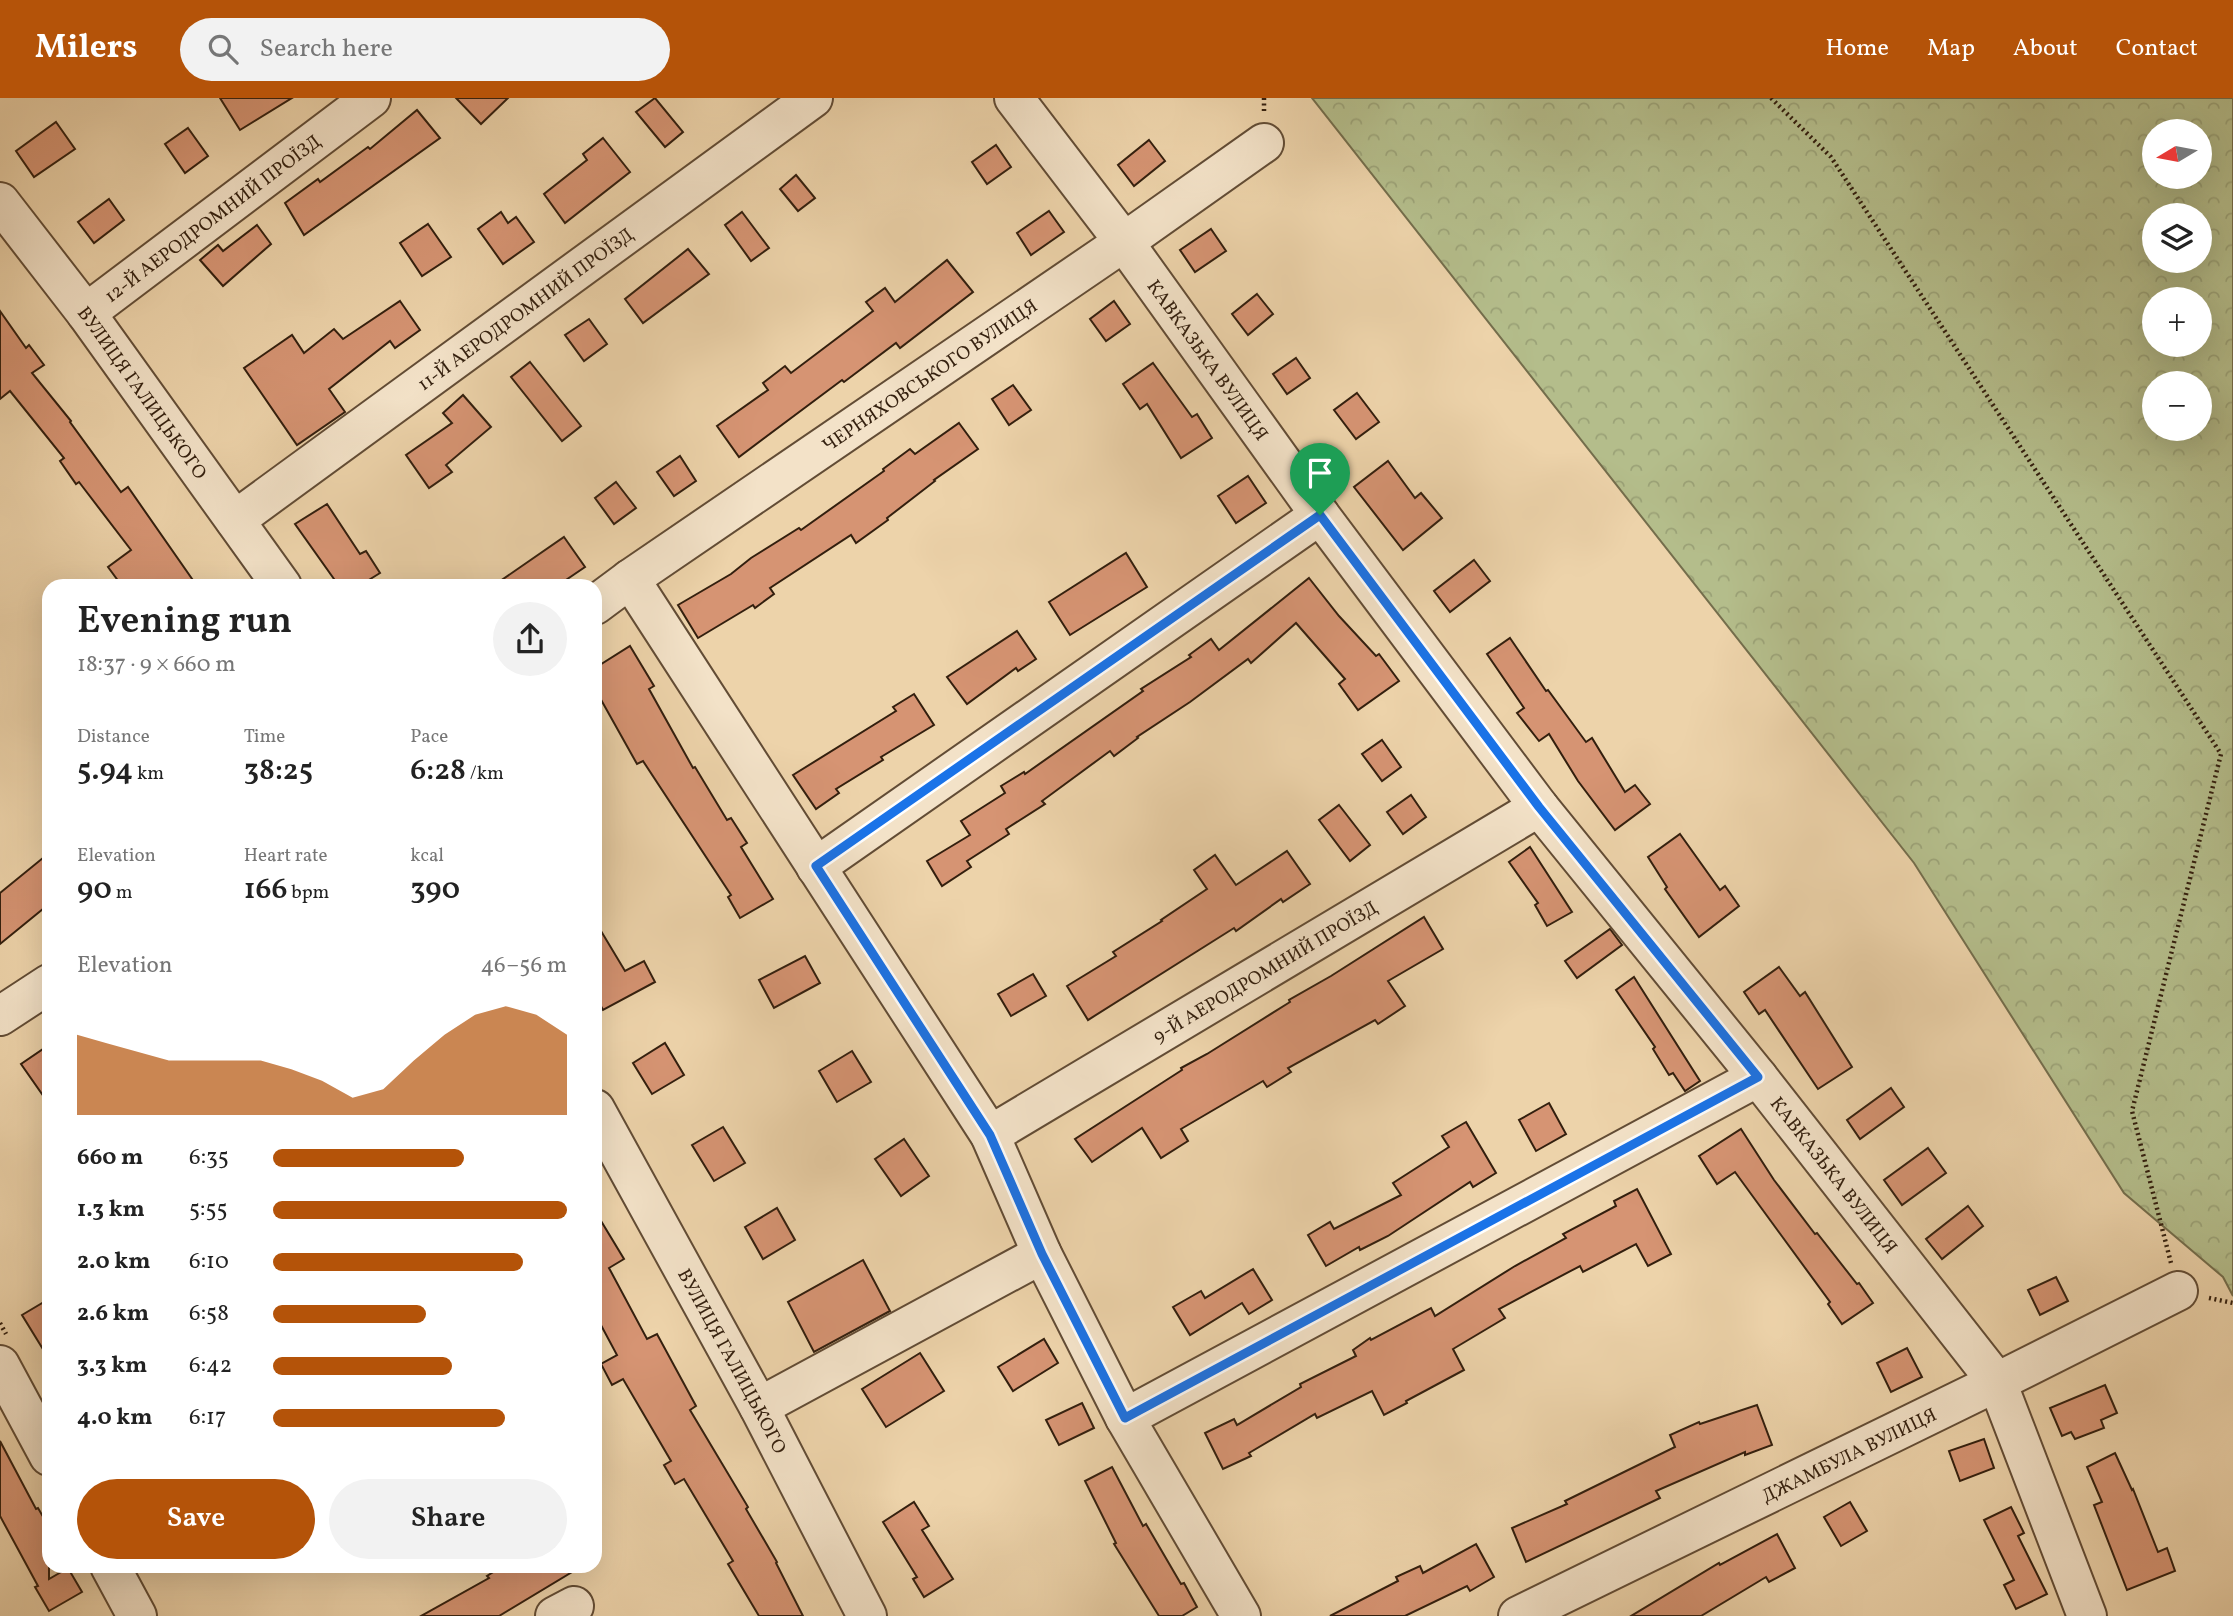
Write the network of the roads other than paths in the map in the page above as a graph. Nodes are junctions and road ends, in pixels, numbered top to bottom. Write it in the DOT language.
graph roads {
  1 [pos="371,98"];
  2 [pos="813,98"];
  3 [pos="1014,98"];
  4 [pos="1264,143"];
  5 [pos="0,202"];
  6 [pos="1124,242"];
  7 [pos="86,313"];
  8 [pos="1320,515"];
  9 [pos="235,520"];
  10 [pos="277,579"];
  11 [pos="630,579"];
  12 [pos="602,601"];
  13 [pos="1539,807"];
  14 [pos="816,866"];
  15 [pos="42,989"];
  16 [pos="0,1016"];
  17 [pos="1758,1077"];
  18 [pos="602,1122"];
  19 [pos="990,1135"];
  20 [pos="1042,1254"];
  21 [pos="2178,1291"];
  22 [pos="0,1365"];
  23 [pos="1997,1382"];
  24 [pos="759,1407"];
  25 [pos="1125,1418"];
  26 [pos="42,1443"];
  27 [pos="114,1573"];
  28 [pos="138,1616"];
  29 [pos="867,1616"];
  30 [pos="1241,1616"];
  31 [pos="1518,1616"];
  32 [pos="2087,1616"];
  1 -- 7 [label="street, 12-Й АЕРОДРОМНИЙ ПРОЇЗД"];
  2 -- 9 [label="street, 11-Й АЕРОДРОМНИЙ ПРОЇЗД"];
  3 -- 6 [label="street, КАВКАЗЬКА ВУЛИЦЯ"];
  4 -- 6 [label="street, ЧЕРНЯХОВСЬКОГО ВУЛИЦЯ"];
  5 -- 7 [label="street, ВУЛИЦЯ ГАЛИЦЬКОГО"];
  6 -- 8 [label="street, КАВКАЗЬКА ВУЛИЦЯ"];
  6 -- 11 [label="street, ЧЕРНЯХОВСЬКОГО ВУЛИЦЯ"];
  7 -- 9 [label="street, ВУЛИЦЯ ГАЛИЦЬКОГО"];
  8 -- 13 [label="street, КАВКАЗЬКА ВУЛИЦЯ"];
  8 -- 14 [label="street"];
  9 -- 10 [label="street, ВУЛИЦЯ ГАЛИЦЬКОГО"];
  11 -- 12 [label="street, ЧЕРНЯХОВСЬКОГО ВУЛИЦЯ"];
  11 -- 14 [label="street"];
  13 -- 17 [label="street, КАВКАЗЬКА ВУЛИЦЯ"];
  13 -- 19 [label="street, 9-Й АЕРОДРОМНИЙ ПРОЇЗД"];
  14 -- 19 [label="street"];
  15 -- 16 [label="street"];
  17 -- 23 [label="street, КАВКАЗЬКА ВУЛИЦЯ"];
  17 -- 25 [label="street"];
  18 -- 24 [label="street, ВУЛИЦЯ ГАЛИЦЬКОГО"];
  19 -- 20 [label="street"];
  20 -- 24 [label="street"];
  20 -- 25 [label="street"];
  21 -- 23 [label="street, ДЖАМБУЛА ВУЛИЦЯ"];
  22 -- 26 [label="street"];
  23 -- 31 [label="street, ДЖАМБУЛА ВУЛИЦЯ"];
  23 -- 32 [label="street, КАВКАЗЬКА ВУЛИЦЯ"];
  24 -- 29 [label="street, ВУЛИЦЯ ГАЛИЦЬКОГО"];
  25 -- 30 [label="street"];
  27 -- 28 [label="street"];
}
